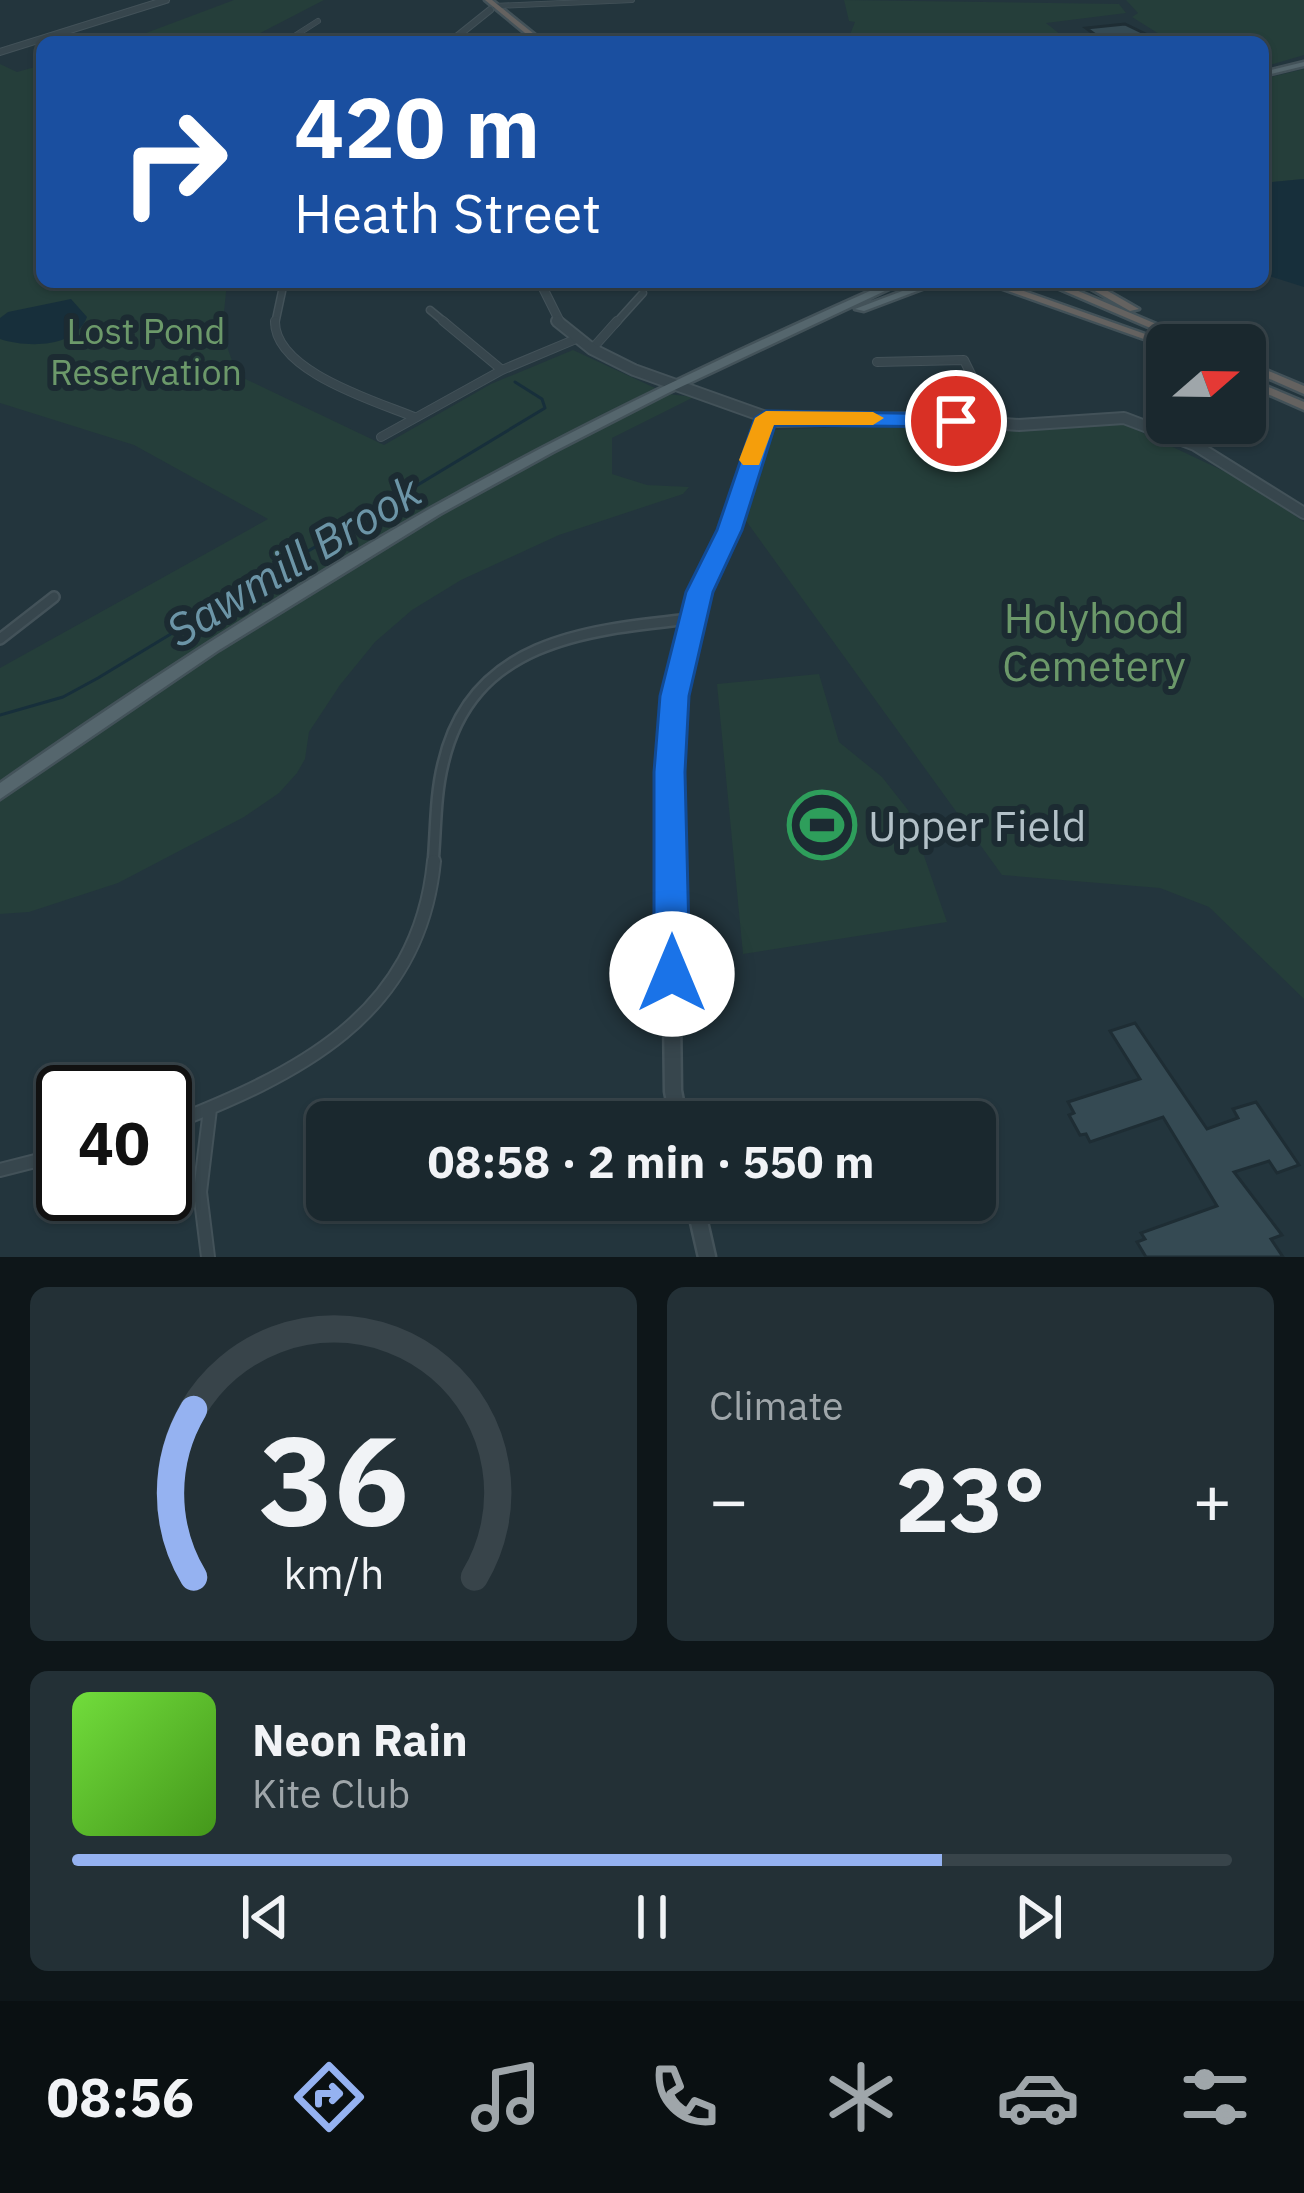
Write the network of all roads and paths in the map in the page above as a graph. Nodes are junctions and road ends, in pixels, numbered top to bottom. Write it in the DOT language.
graph roads {
  1 [pos="166,0"];
  2 [pos="478,0"];
  3 [pos="632,0"];
  4 [pos="492,6"];
  5 [pos="318,21"];
  6 [pos="48,36"];
  7 [pos="295,36"];
  8 [pos="458,36"];
  9 [pos="524,36"];
  10 [pos="532,36"];
  11 [pos="36,40"];
  12 [pos="0,48"];
  13 [pos="1304,64"];
  14 [pos="1269,73"];
  15 [pos="282,288"];
  16 [pos="543,288"];
  17 [pos="886,288"];
  18 [pos="919,288"];
  19 [pos="1007,288"];
  20 [pos="1047,288"];
  21 [pos="1061,288"];
  22 [pos="1093,288"];
  23 [pos="643,292"];
  24 [pos="430,310"];
  25 [pos="1146,324"];
  26 [pos="802,328"];
  27 [pos="1146,329"];
  28 [pos="1146,330"];
  29 [pos="1146,333"];
  30 [pos="576,339"];
  31 [pos="592,349"];
  32 [pos="877,362"];
  33 [pos="502,370"];
  34 [pos="1266,373"];
  35 [pos="674,385"];
  36 [pos="1266,389"];
  37 [pos="1304,389"];
  38 [pos="1304,406"];
  39 [pos="414,417"];
  40 [pos="766,418"];
  41 [pos="996,425"];
  42 [pos="381,436"];
  43 [pos="1304,513"];
  44 [pos="53,597"];
  45 [pos="691,619"];
  46 [pos="0,639"];
  47 [pos="0,792"];
  48 [pos="676,1101"];
  49 [pos="209,1109"];
  50 [pos="192,1116"];
  51 [pos="36,1161"];
  52 [pos="0,1170"];
  53 [pos="699,1221"];
  54 [pos="208,1257"];
  55 [pos="707,1257"];
  1 -- 6 [label="street"];
  2 -- 4 [label="highway"];
  3 -- 4 [label="street"];
  4 -- 8 [label="street"];
  4 -- 9 [label="highway"];
  4 -- 10 [label="highway"];
  5 -- 7 [label="street"];
  11 -- 12 [label="street"];
  13 -- 14 [label="main road"];
  15 -- 39 [label="street"];
  16 -- 30 [label="street"];
  17 -- 26 [label="main road"];
  18 -- 26 [label="main road"];
  19 -- 29 [label="highway"];
  20 -- 28 [label="highway"];
  21 -- 27 [label="highway"];
  22 -- 25 [label="highway"];
  23 -- 31 [label="street"];
  24 -- 33 [label="street"];
  26 -- 35 [label="main road"];
  30 -- 31 [label="street"];
  30 -- 33 [label="street"];
  31 -- 35 [label="street"];
  32 -- 41 [label="street"];
  33 -- 39 [label="street"];
  34 -- 37 [label="highway"];
  35 -- 40 [label="street"];
  35 -- 47 [label="main road"];
  36 -- 38 [label="highway"];
  39 -- 42 [label="street"];
  40 -- 41 [label="street"];
  40 -- 45 [label="street"];
  41 -- 43 [label="street"];
  44 -- 46 [label="street"];
  45 -- 48 [label="street"];
  45 -- 49 [label="street"];
  49 -- 50 [label="street"];
  49 -- 54 [label="street"];
  51 -- 52 [label="street"];
  53 -- 55 [label="street"];
}
